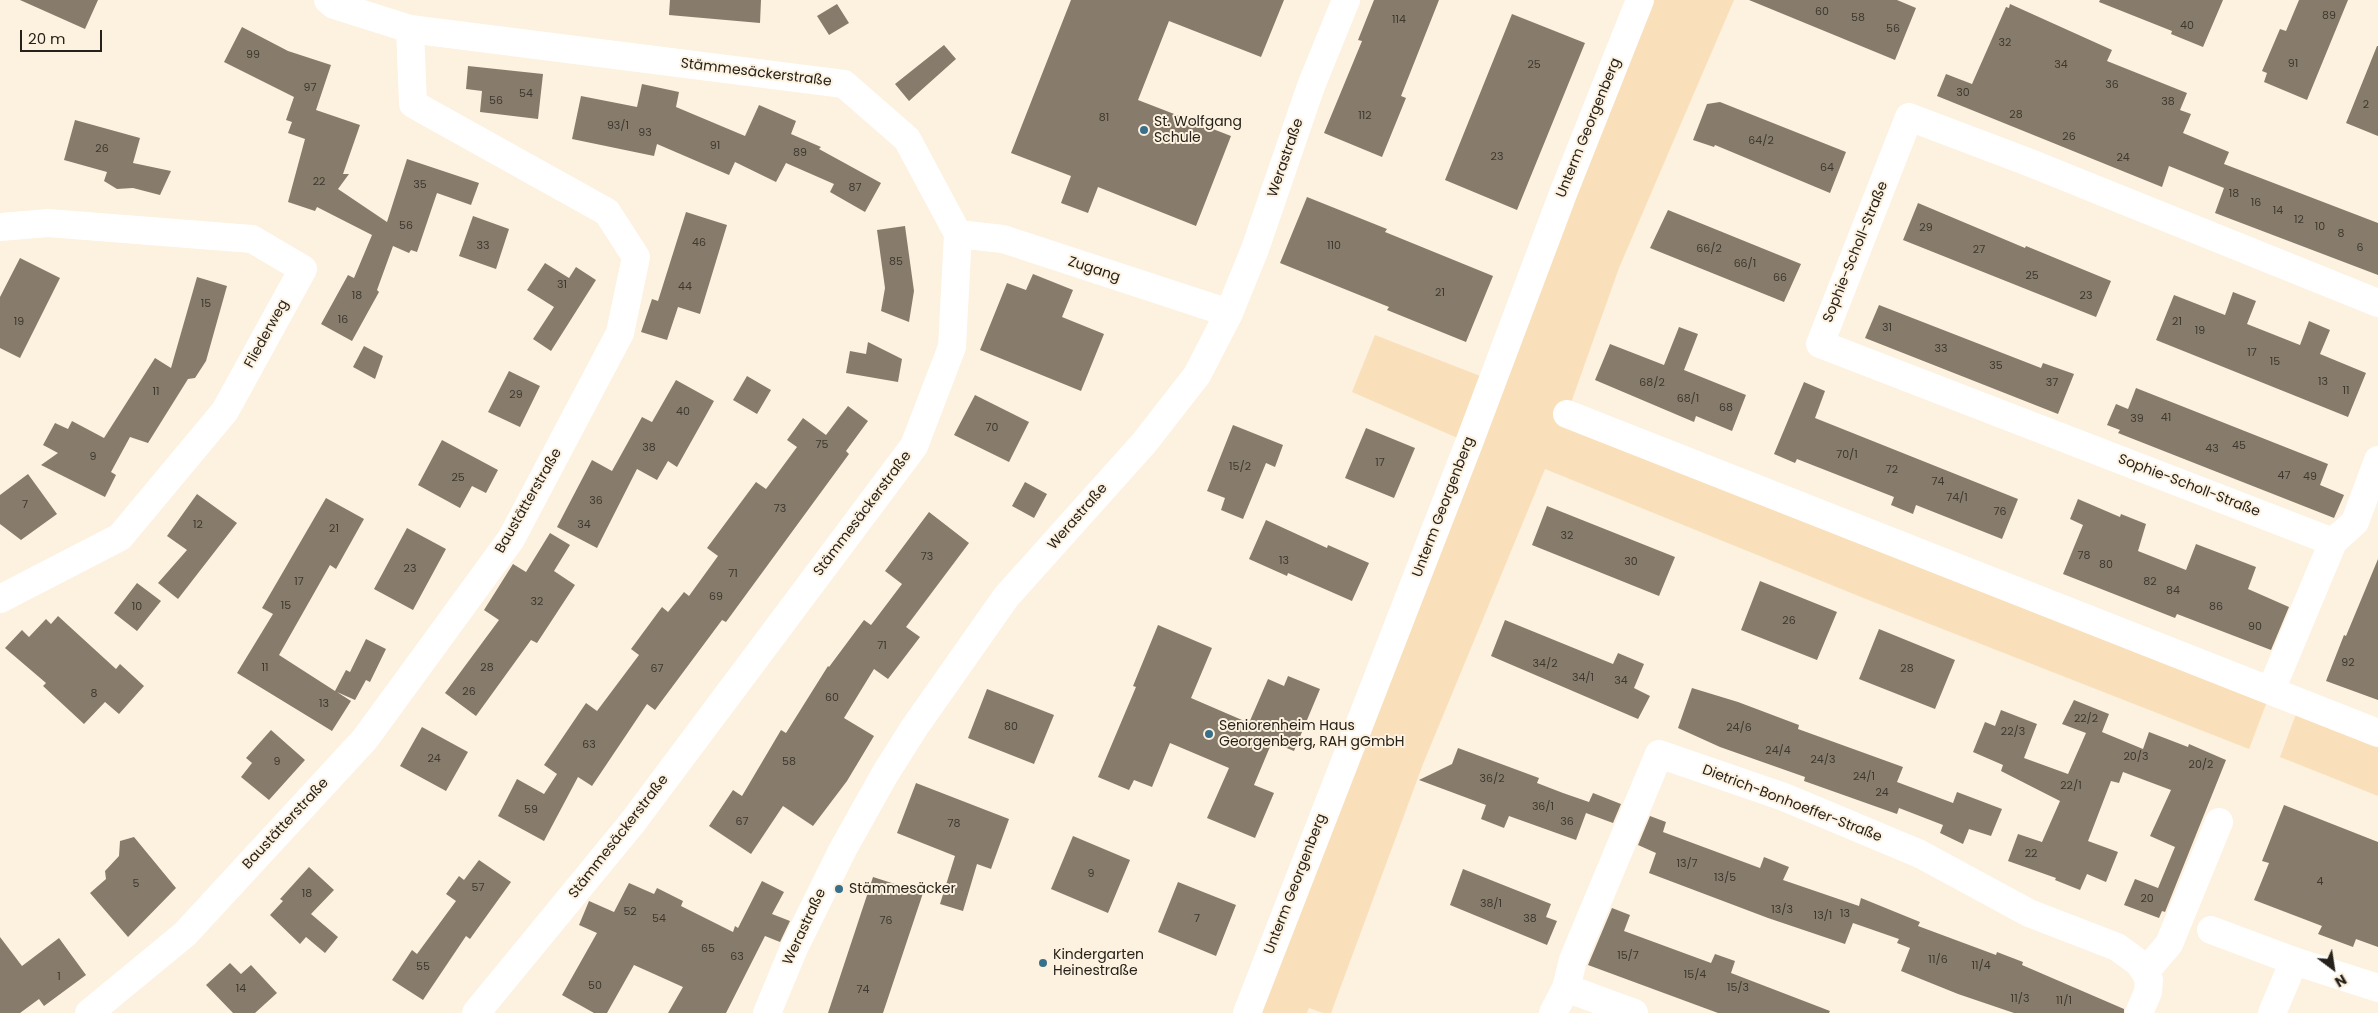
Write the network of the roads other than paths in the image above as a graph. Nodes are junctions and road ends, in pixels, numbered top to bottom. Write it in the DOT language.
graph roads {
  1 [pos="328,0"];
  2 [pos="1346,0"];
  3 [pos="1640,0"];
  4 [pos="410,29"];
  5 [pos="0,227"];
  6 [pos="958,234"];
  7 [pos="2378,303"];
  8 [pos="1229,313"];
  9 [pos="1567,414"];
  10 [pos="2378,460"];
  11 [pos="2333,542"];
  12 [pos="0,599"];
  13 [pos="2274,683"];
  14 [pos="2378,733"];
  15 [pos="2219,822"];
  16 [pos="2211,930"];
  17 [pos="2294,961"];
  18 [pos="2145,972"];
  19 [pos="1566,988"];
  20 [pos="2378,988"];
  21 [pos="89,1013"];
  22 [pos="476,1013"];
  23 [pos="766,1013"];
  24 [pos="1247,1013"];
  25 [pos="1553,1013"];
  26 [pos="1634,1013"];
  27 [pos="2139,1013"];
  28 [pos="2272,1013"];
  1 -- 4 [label="street, Stämmesäckerstraße"];
  2 -- 8 [label="street, Werastraße"];
  3 -- 24 [label="street, Unterm Georgenberg"];
  4 -- 6 [label="street, Stämmesäckerstraße"];
  4 -- 21 [label="street, Baustätterstraße"];
  5 -- 12 [label="street, Fliederweg"];
  6 -- 8 [label="street, Zugang"];
  6 -- 22 [label="street, Stämmesäckerstraße"];
  7 -- 11 [label="street, Sophie-Scholl-Straße"];
  8 -- 23 [label="street, Werastraße"];
  9 -- 14 [label="street"];
  10 -- 11 [label="street"];
  11 -- 13 [label="street"];
  15 -- 18 [label="street"];
  16 -- 17 [label="street"];
  17 -- 20 [label="street"];
  17 -- 28 [label="street"];
  18 -- 19 [label="street, Dietrich-Bonhoeffer-Straße"];
  18 -- 27 [label="street"];
  19 -- 25 [label="street, Dietrich-Bonhoeffer-Straße"];
  19 -- 26 [label="street"];
}
